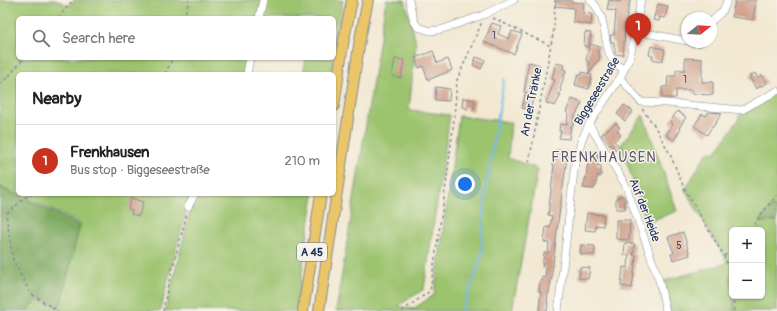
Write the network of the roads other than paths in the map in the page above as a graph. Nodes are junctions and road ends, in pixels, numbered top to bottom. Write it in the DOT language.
graph roads {
  1 [pos="263,0"];
  2 [pos="352,0"];
  3 [pos="368,0"];
  4 [pos="409,0"];
  5 [pos="514,0"];
  6 [pos="590,0"];
  7 [pos="640,0"];
  8 [pos="727,0"];
  9 [pos="259,16"];
  10 [pos="717,17"];
  11 [pos="636,31"];
  12 [pos="681,41"];
  13 [pos="250,60"];
  14 [pos="624,70"];
  15 [pos="247,72"];
  16 [pos="620,78"];
  17 [pos="777,91"];
  18 [pos="336,92"];
  19 [pos="589,124"];
  20 [pos="195,196"];
  21 [pos="321,196"];
  22 [pos="188,207"];
  23 [pos="303,311"];
  24 [pos="319,311"];
  25 [pos="558,311"];
  26 [pos="666,311"];
  1 -- 9 [label="street"];
  2 -- 18 [label="highway"];
  3 -- 24 [label="highway, A 45"];
  4 -- 5 [label="street"];
  6 -- 14 [label="street"];
  7 -- 11 [label="street, Biggeseestraße"];
  8 -- 10 [label="street"];
  11 -- 12 [label="street"];
  11 -- 14 [label="street, Biggeseestraße"];
  13 -- 15 [label="street"];
  14 -- 16 [label="street, Biggeseestraße"];
  16 -- 17 [label="street"];
  16 -- 19 [label="street, Biggeseestraße"];
  19 -- 25 [label="street, Biggeseestraße"];
  19 -- 26 [label="street, Auf der Heide"];
  20 -- 22 [label="street"];
  21 -- 23 [label="highway, A 45"];
}
